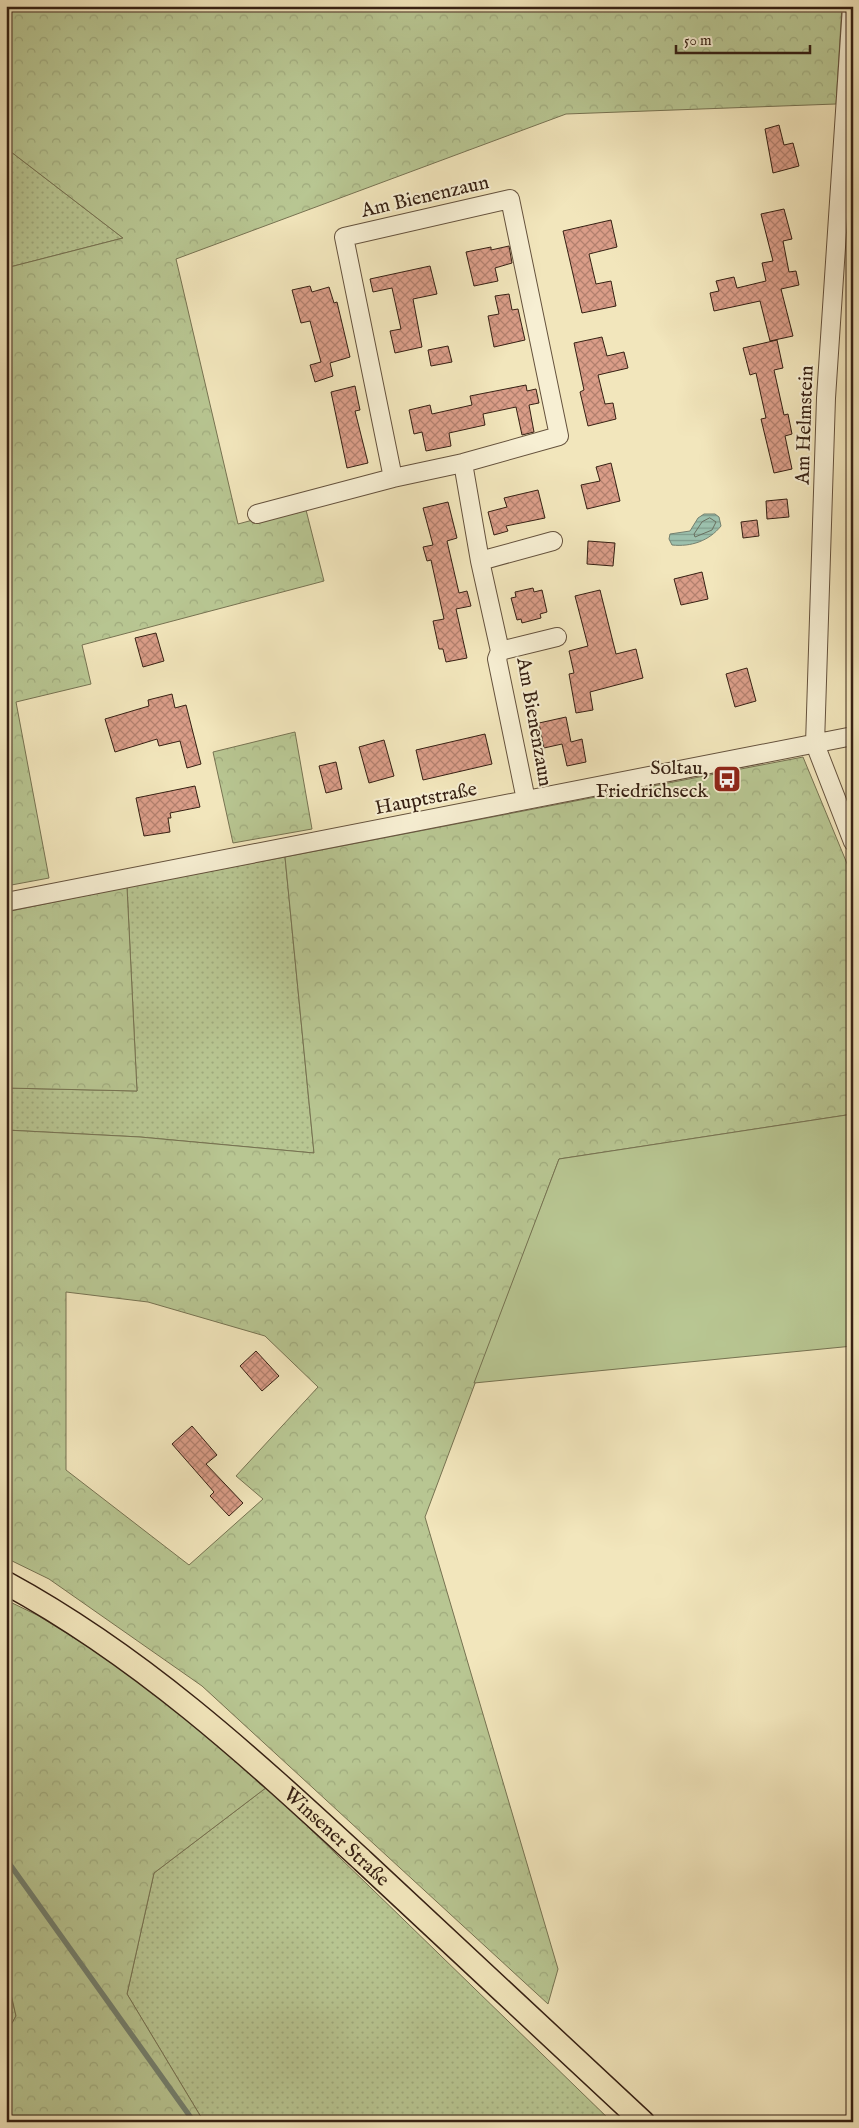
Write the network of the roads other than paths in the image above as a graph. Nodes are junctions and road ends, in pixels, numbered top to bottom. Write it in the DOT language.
graph roads {
  1 [pos="852,6"];
  2 [pos="463,463"];
  3 [pos="393,478"];
  4 [pos="257,514"];
  5 [pos="553,541"];
  6 [pos="480,561"];
  7 [pos="557,637"];
  8 [pos="500,651"];
  9 [pos="853,736"];
  10 [pos="815,744"];
  11 [pos="526,800"];
  12 [pos="853,842"];
  13 [pos="6,902"];
  14 [pos="6,1583"];
  15 [pos="643,2122"];
  1 -- 10 [label="street, Am Helmstein"];
  2 -- 3 [label="street, Am Bienenzaun"];
  2 -- 3 [label="street, Am Bienenzaun"];
  2 -- 6 [label="street, Am Bienenzaun"];
  3 -- 4 [label="street, Am Bienenzaun"];
  5 -- 6 [label="street"];
  6 -- 8 [label="street, Am Bienenzaun"];
  7 -- 8 [label="street, Am Bienenzaun"];
  8 -- 11 [label="street, Am Bienenzaun"];
  9 -- 10 [label="street, Hauptstraße"];
  10 -- 11 [label="street, Hauptstraße"];
  10 -- 12 [label="street"];
  11 -- 13 [label="street, Hauptstraße"];
  14 -- 15 [label="main road, Winsener Straße"];
}
